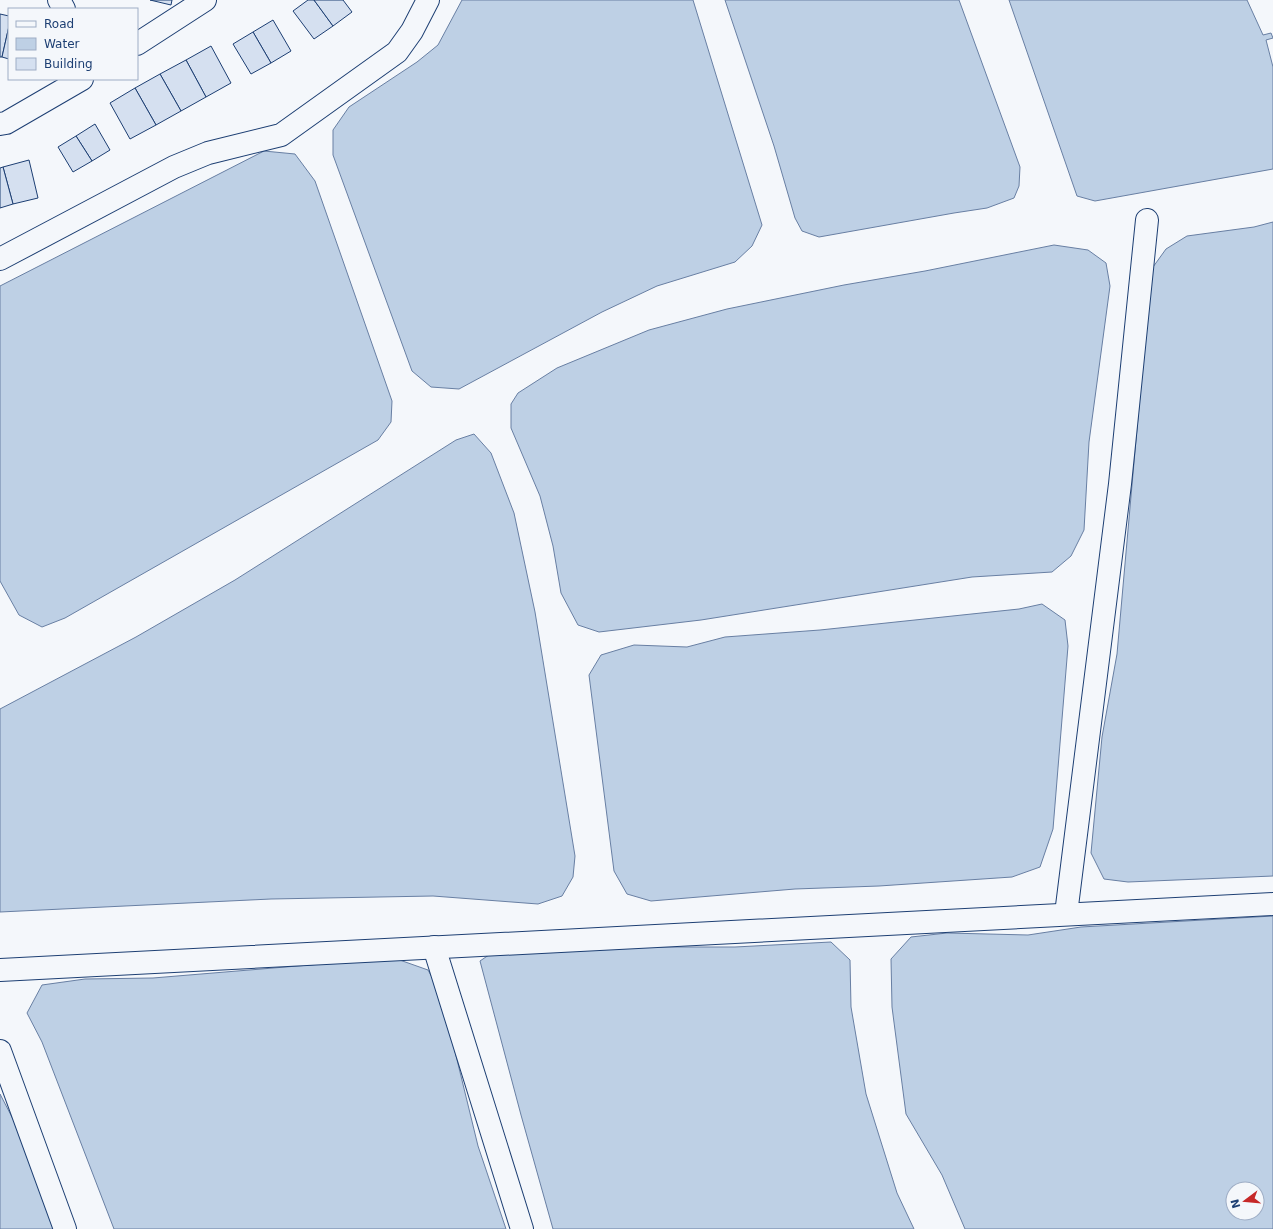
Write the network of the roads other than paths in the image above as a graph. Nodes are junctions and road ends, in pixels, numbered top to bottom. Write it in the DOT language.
graph roads {
  1 [pos="205,0"];
  2 [pos="428,0"];
  3 [pos="138,43"];
  4 [pos="80,80"];
  5 [pos="0,124"];
  6 [pos="1147,220"];
  7 [pos="0,259"];
  8 [pos="1273,904"];
  9 [pos="1066,914"];
  10 [pos="434,947"];
  11 [pos="0,970"];
  12 [pos="0,1051"];
  13 [pos="65,1229"];
  14 [pos="522,1229"];
  1 -- 3 [label="street"];
  2 -- 7 [label="street"];
  4 -- 5 [label="street"];
  6 -- 9 [label="street"];
  8 -- 9 [label="street"];
  9 -- 10 [label="street"];
  10 -- 11 [label="street"];
  10 -- 14 [label="street"];
  12 -- 13 [label="street"];
}
